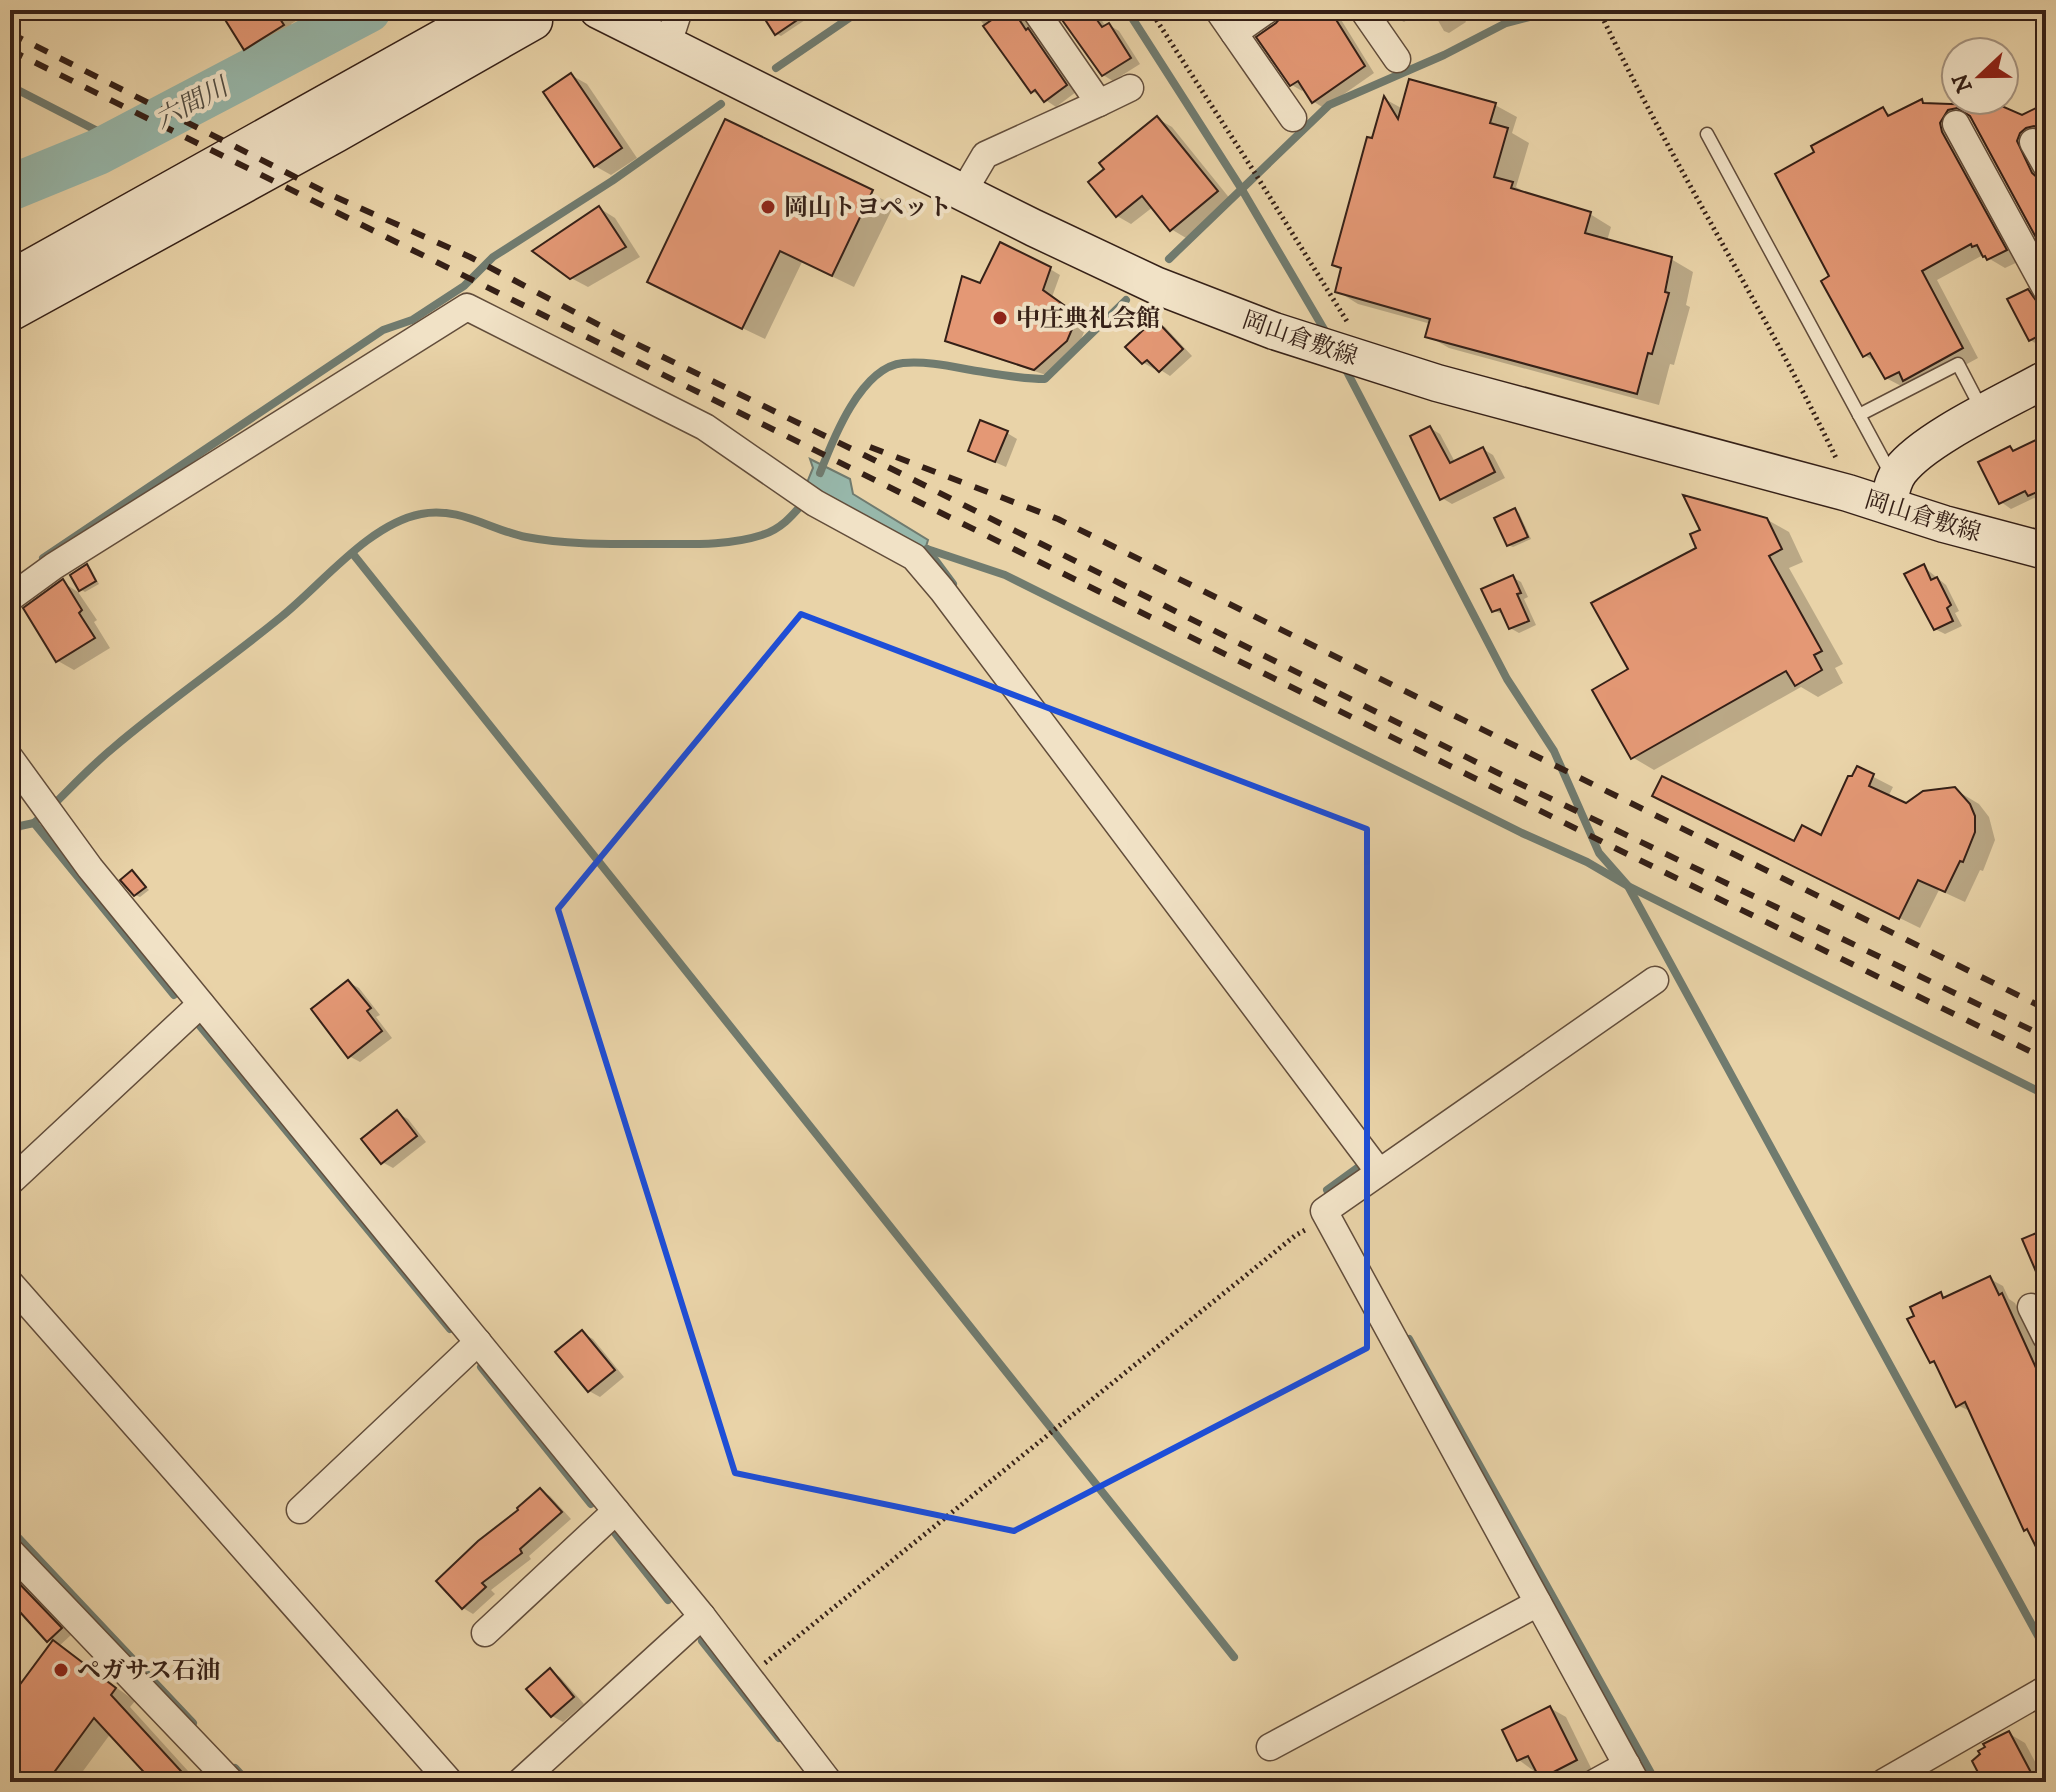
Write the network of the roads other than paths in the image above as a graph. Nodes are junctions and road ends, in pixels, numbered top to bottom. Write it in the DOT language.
graph roads {
  1 [pos="492,10"];
  2 [pos="598,10"];
  3 [pos="679,10"];
  4 [pos="1035,10"];
  5 [pos="1218,10"];
  6 [pos="1267,10"];
  7 [pos="1363,10"];
  8 [pos="534,21"];
  9 [pos="1234,33"];
  10 [pos="667,47"];
  11 [pos="1397,59"];
  12 [pos="1130,88"];
  13 [pos="1099,103"];
  14 [pos="1293,118"];
  15 [pos="1956,124"];
  16 [pos="1707,134"];
  17 [pos="2033,142"];
  18 [pos="2046,165"];
  19 [pos="962,194"];
  20 [pos="10,279"];
  21 [pos="2046,289"];
  22 [pos="10,313"];
  23 [pos="2046,379"];
  24 [pos="1984,413"];
  25 [pos="1859,415"];
  26 [pos="1891,493"];
  27 [pos="2046,551"];
  28 [pos="10,598"];
  29 [pos="10,758"];
  30 [pos="1655,980"];
  31 [pos="201,1004"];
  32 [pos="1372,1163"];
  33 [pos="10,1182"];
  34 [pos="10,1283"];
  35 [pos="2031,1307"];
  36 [pos="2046,1337"];
  37 [pos="478,1342"];
  38 [pos="300,1510"];
  39 [pos="616,1511"];
  40 [pos="10,1551"];
  41 [pos="1538,1603"];
  42 [pos="702,1616"];
  43 [pos="485,1633"];
  44 [pos="2046,1689"];
  45 [pos="1270,1747"];
  46 [pos="1631,1774"];
  47 [pos="231,1782"];
  48 [pos="450,1782"];
  49 [pos="520,1782"];
  50 [pos="829,1782"];
  51 [pos="1596,1782"];
  52 [pos="1884,1782"];
  1 -- 20 [label="main road"];
  2 -- 10 [label="main road, 岡山倉敷線"];
  3 -- 10 [label="street"];
  4 -- 13 [label="street"];
  5 -- 9 [label="street"];
  6 -- 9 [label="street"];
  7 -- 11 [label="street"];
  8 -- 22 [label="main road"];
  9 -- 14 [label="street"];
  10 -- 19 [label="main road, 岡山倉敷線"];
  12 -- 13 [label="street"];
  13 -- 19 [label="street"];
  15 -- 21 [label="street"];
  16 -- 25 [label="lane"];
  17 -- 18 [label="street"];
  19 -- 26 [label="main road, 岡山倉敷線"];
  23 -- 24 [label="main road"];
  24 -- 25 [label="lane"];
  24 -- 26 [label="main road"];
  25 -- 26 [label="lane"];
  26 -- 27 [label="main road, 岡山倉敷線"];
  28 -- 32 [label="street"];
  29 -- 31 [label="street"];
  30 -- 32 [label="street"];
  31 -- 33 [label="street"];
  31 -- 37 [label="street"];
  32 -- 41 [label="street"];
  34 -- 48 [label="street"];
  35 -- 36 [label="street"];
  37 -- 38 [label="street"];
  37 -- 39 [label="street"];
  39 -- 42 [label="street"];
  39 -- 43 [label="street"];
  40 -- 47 [label="street"];
  41 -- 45 [label="street"];
  41 -- 46 [label="street"];
  42 -- 49 [label="street"];
  42 -- 50 [label="street"];
  44 -- 52 [label="street"];
  46 -- 51 [label="street"];
}
